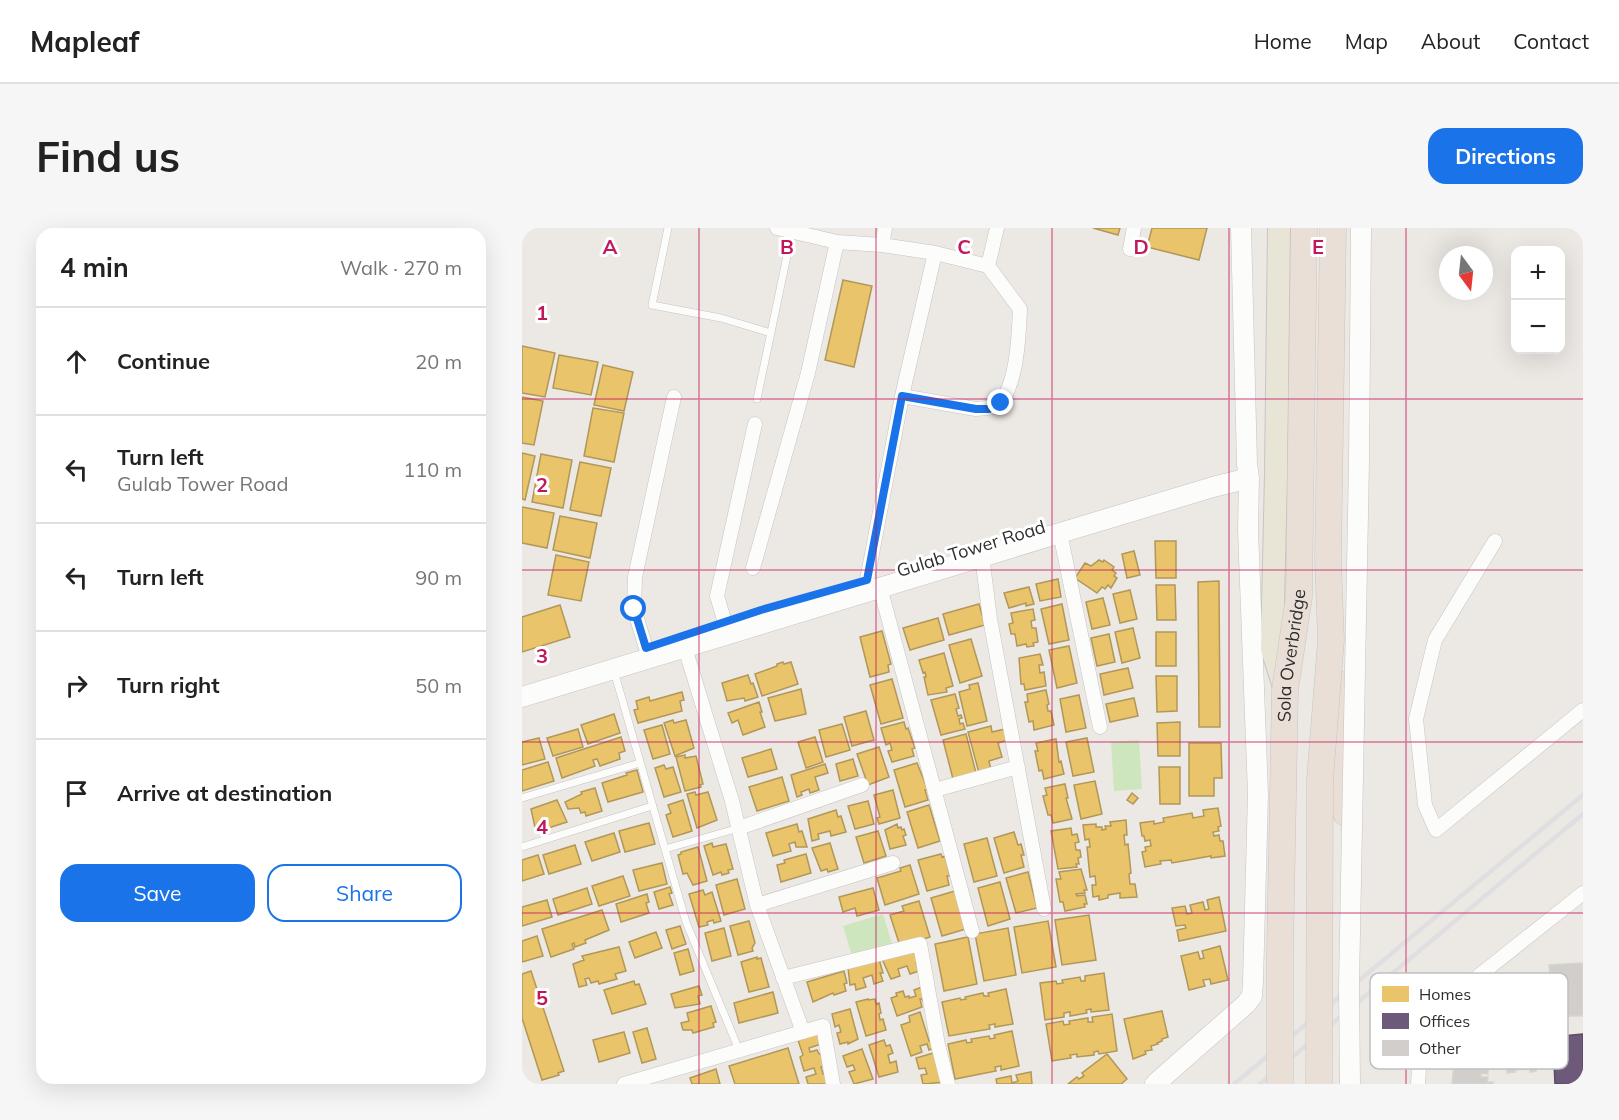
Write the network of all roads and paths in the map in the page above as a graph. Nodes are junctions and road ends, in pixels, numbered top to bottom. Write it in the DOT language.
graph roads {
  1 [pos="668,228"];
  2 [pos="777,228"];
  3 [pos="885,228"];
  4 [pos="997,228"];
  5 [pos="1134,228"];
  6 [pos="1241,228"];
  7 [pos="1279,228"];
  8 [pos="1304,228"];
  9 [pos="1334,228"];
  10 [pos="1361,228"];
  11 [pos="792,230"];
  12 [pos="837,242"];
  13 [pos="882,245"];
  14 [pos="1130,249"];
  15 [pos="935,253"];
  16 [pos="988,266"];
  17 [pos="771,333"];
  18 [pos="902,396"];
  19 [pos="674,397"];
  20 [pos="757,399"];
  21 [pos="755,424"];
  22 [pos="1248,471"];
  23 [pos="1060,532"];
  24 [pos="1495,541"];
  25 [pos="982,556"];
  26 [pos="753,568"];
  27 [pos="874,584"];
  28 [pos="725,623"];
  29 [pos="1331,640"];
  30 [pos="646,648"];
  31 [pos="685,648"];
  32 [pos="613,670"];
  33 [pos="522,686"];
  34 [pos="1285,690"];
  35 [pos="522,697"];
  36 [pos="1583,710"];
  37 [pos="1100,727"];
  38 [pos="640,763"];
  39 [pos="1018,767"];
  40 [pos="862,785"];
  41 [pos="934,790"];
  42 [pos="522,798"];
  43 [pos="652,806"];
  44 [pos="739,828"];
  45 [pos="522,847"];
  46 [pos="665,849"];
  47 [pos="893,863"];
  48 [pos="1352,874"];
  49 [pos="1581,896"];
  50 [pos="757,905"];
  51 [pos="1044,909"];
  52 [pos="972,931"];
  53 [pos="1483,973"];
  54 [pos="783,978"];
  55 [pos="803,1032"];
  56 [pos="739,1050"];
  57 [pos="1419,1069"];
  58 [pos="673,1070"];
  59 [pos="624,1084"];
  60 [pos="678,1084"];
  61 [pos="833,1084"];
  62 [pos="948,1084"];
  63 [pos="1155,1084"];
  64 [pos="1280,1084"];
  65 [pos="1319,1084"];
  66 [pos="1350,1084"];
  67 [pos="1418,1084"];
  1 -- 17 [label="lane"];
  2 -- 11 [label="street"];
  3 -- 13 [label="street"];
  4 -- 16 [label="street"];
  5 -- 14 [label="street"];
  6 -- 22 [label="street"];
  7 -- 34 [label="main road"];
  8 -- 34 [label="highway, Sola Overbridge, bridge"];
  9 -- 29 [label="highway, Sola Overbridge, bridge"];
  10 -- 48 [label="street, bridge"];
  11 -- 12 [label="street"];
  11 -- 17 [label="lane"];
  12 -- 13 [label="street"];
  12 -- 26 [label="street"];
  13 -- 15 [label="street"];
  15 -- 16 [label="street"];
  15 -- 18 [label="street"];
  16 -- 18 [label="street"];
  17 -- 20 [label="lane"];
  18 -- 27 [label="street"];
  19 -- 30 [label="street"];
  21 -- 28 [label="street"];
  22 -- 23 [label="street"];
  22 -- 27 [label="street, Gulab Tower Road"];
  22 -- 63 [label="street"];
  23 -- 25 [label="street"];
  23 -- 37 [label="street"];
  24 -- 36 [label="street"];
  25 -- 27 [label="street"];
  25 -- 39 [label="street"];
  27 -- 28 [label="street, Gulab Tower Road"];
  27 -- 31 [label="street"];
  27 -- 41 [label="street"];
  28 -- 30 [label="street, Gulab Tower Road"];
  29 -- 48 [label="highway, bridge"];
  29 -- 65 [label="highway, Sola Overbridge, bridge"];
  30 -- 33 [label="street, Gulab Tower Road"];
  31 -- 32 [label="street"];
  31 -- 44 [label="street"];
  32 -- 35 [label="street"];
  32 -- 38 [label="lane"];
  34 -- 64 [label="highway, Sola Overbridge, bridge"];
  38 -- 42 [label="lane"];
  38 -- 43 [label="lane"];
  39 -- 41 [label="street"];
  39 -- 51 [label="street"];
  40 -- 44 [label="street"];
  41 -- 52 [label="street"];
  43 -- 45 [label="lane"];
  43 -- 46 [label="lane"];
  44 -- 46 [label="lane"];
  44 -- 50 [label="street"];
  46 -- 56 [label="lane"];
  47 -- 50 [label="street"];
  48 -- 66 [label="street, bridge"];
  49 -- 53 [label="street"];
  50 -- 54 [label="street"];
  54 -- 55 [label="street"];
  54 -- 62 [label="street"];
  55 -- 56 [label="street"];
  55 -- 61 [label="street"];
  56 -- 58 [label="street"];
  57 -- 67 [label="street"];
  58 -- 59 [label="street"];
  58 -- 60 [label="street"];
}
